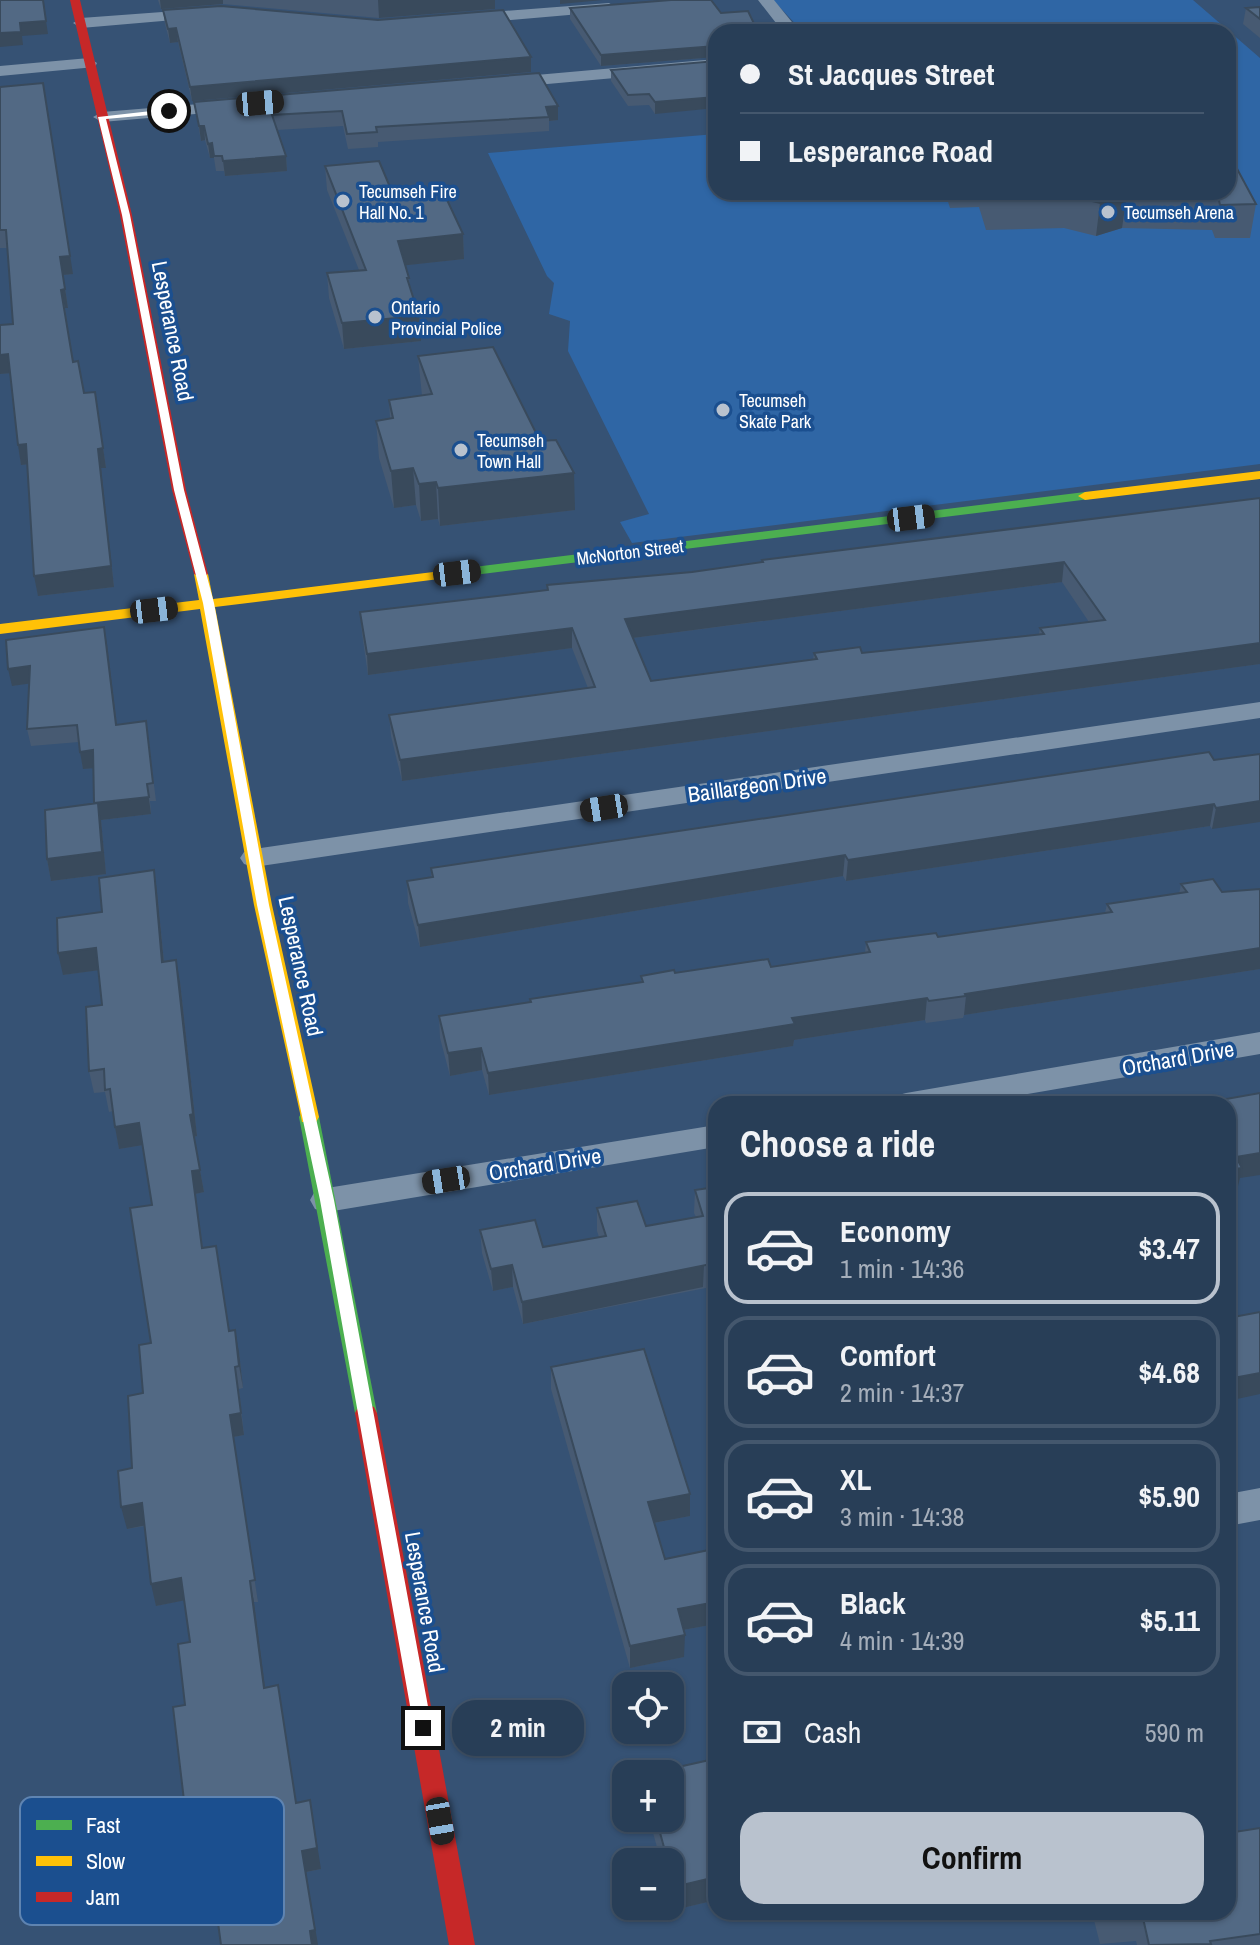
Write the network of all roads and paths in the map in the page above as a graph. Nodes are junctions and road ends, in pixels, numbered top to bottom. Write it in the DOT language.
graph roads {
  1 [pos="75,0"];
  2 [pos="766,0"];
  3 [pos="625,6"];
  4 [pos="223,12"];
  5 [pos="441,21"];
  6 [pos="81,23"];
  7 [pos="786,24"];
  8 [pos="89,63"];
  9 [pos="708,65"];
  10 [pos="0,71"];
  11 [pos="482,84"];
  12 [pos="248,105"];
  13 [pos="102,117"];
  14 [pos="1260,475"];
  15 [pos="209,603"];
  16 [pos="0,629"];
  17 [pos="1260,710"];
  18 [pos="254,858"];
  19 [pos="1260,1043"];
  20 [pos="958,1096"];
  21 [pos="708,1137"];
  22 [pos="327,1200"];
  23 [pos="1260,1504"];
  24 [pos="1236,1508"];
  25 [pos="462,1945"];
  1 -- 6 [label="main road, Lesperance Road"];
  2 -- 7 [label="street"];
  3 -- 5 [label="street"];
  4 -- 6 [label="street"];
  6 -- 8 [label="main road, Lesperance Road"];
  8 -- 10 [label="street"];
  8 -- 13 [label="main road, Lesperance Road"];
  9 -- 11 [label="street"];
  12 -- 13 [label="street"];
  13 -- 15 [label="main road, Lesperance Road"];
  14 -- 15 [label="main road, McNorton Street"];
  15 -- 16 [label="main road, McNorton Street"];
  15 -- 18 [label="main road, Lesperance Road"];
  17 -- 18 [label="street, Baillargeon Drive"];
  18 -- 22 [label="main road, Lesperance Road"];
  19 -- 20 [label="street, Orchard Drive"];
  21 -- 22 [label="street, Orchard Drive"];
  22 -- 25 [label="main road, Lesperance Road"];
  23 -- 24 [label="street"];
}
